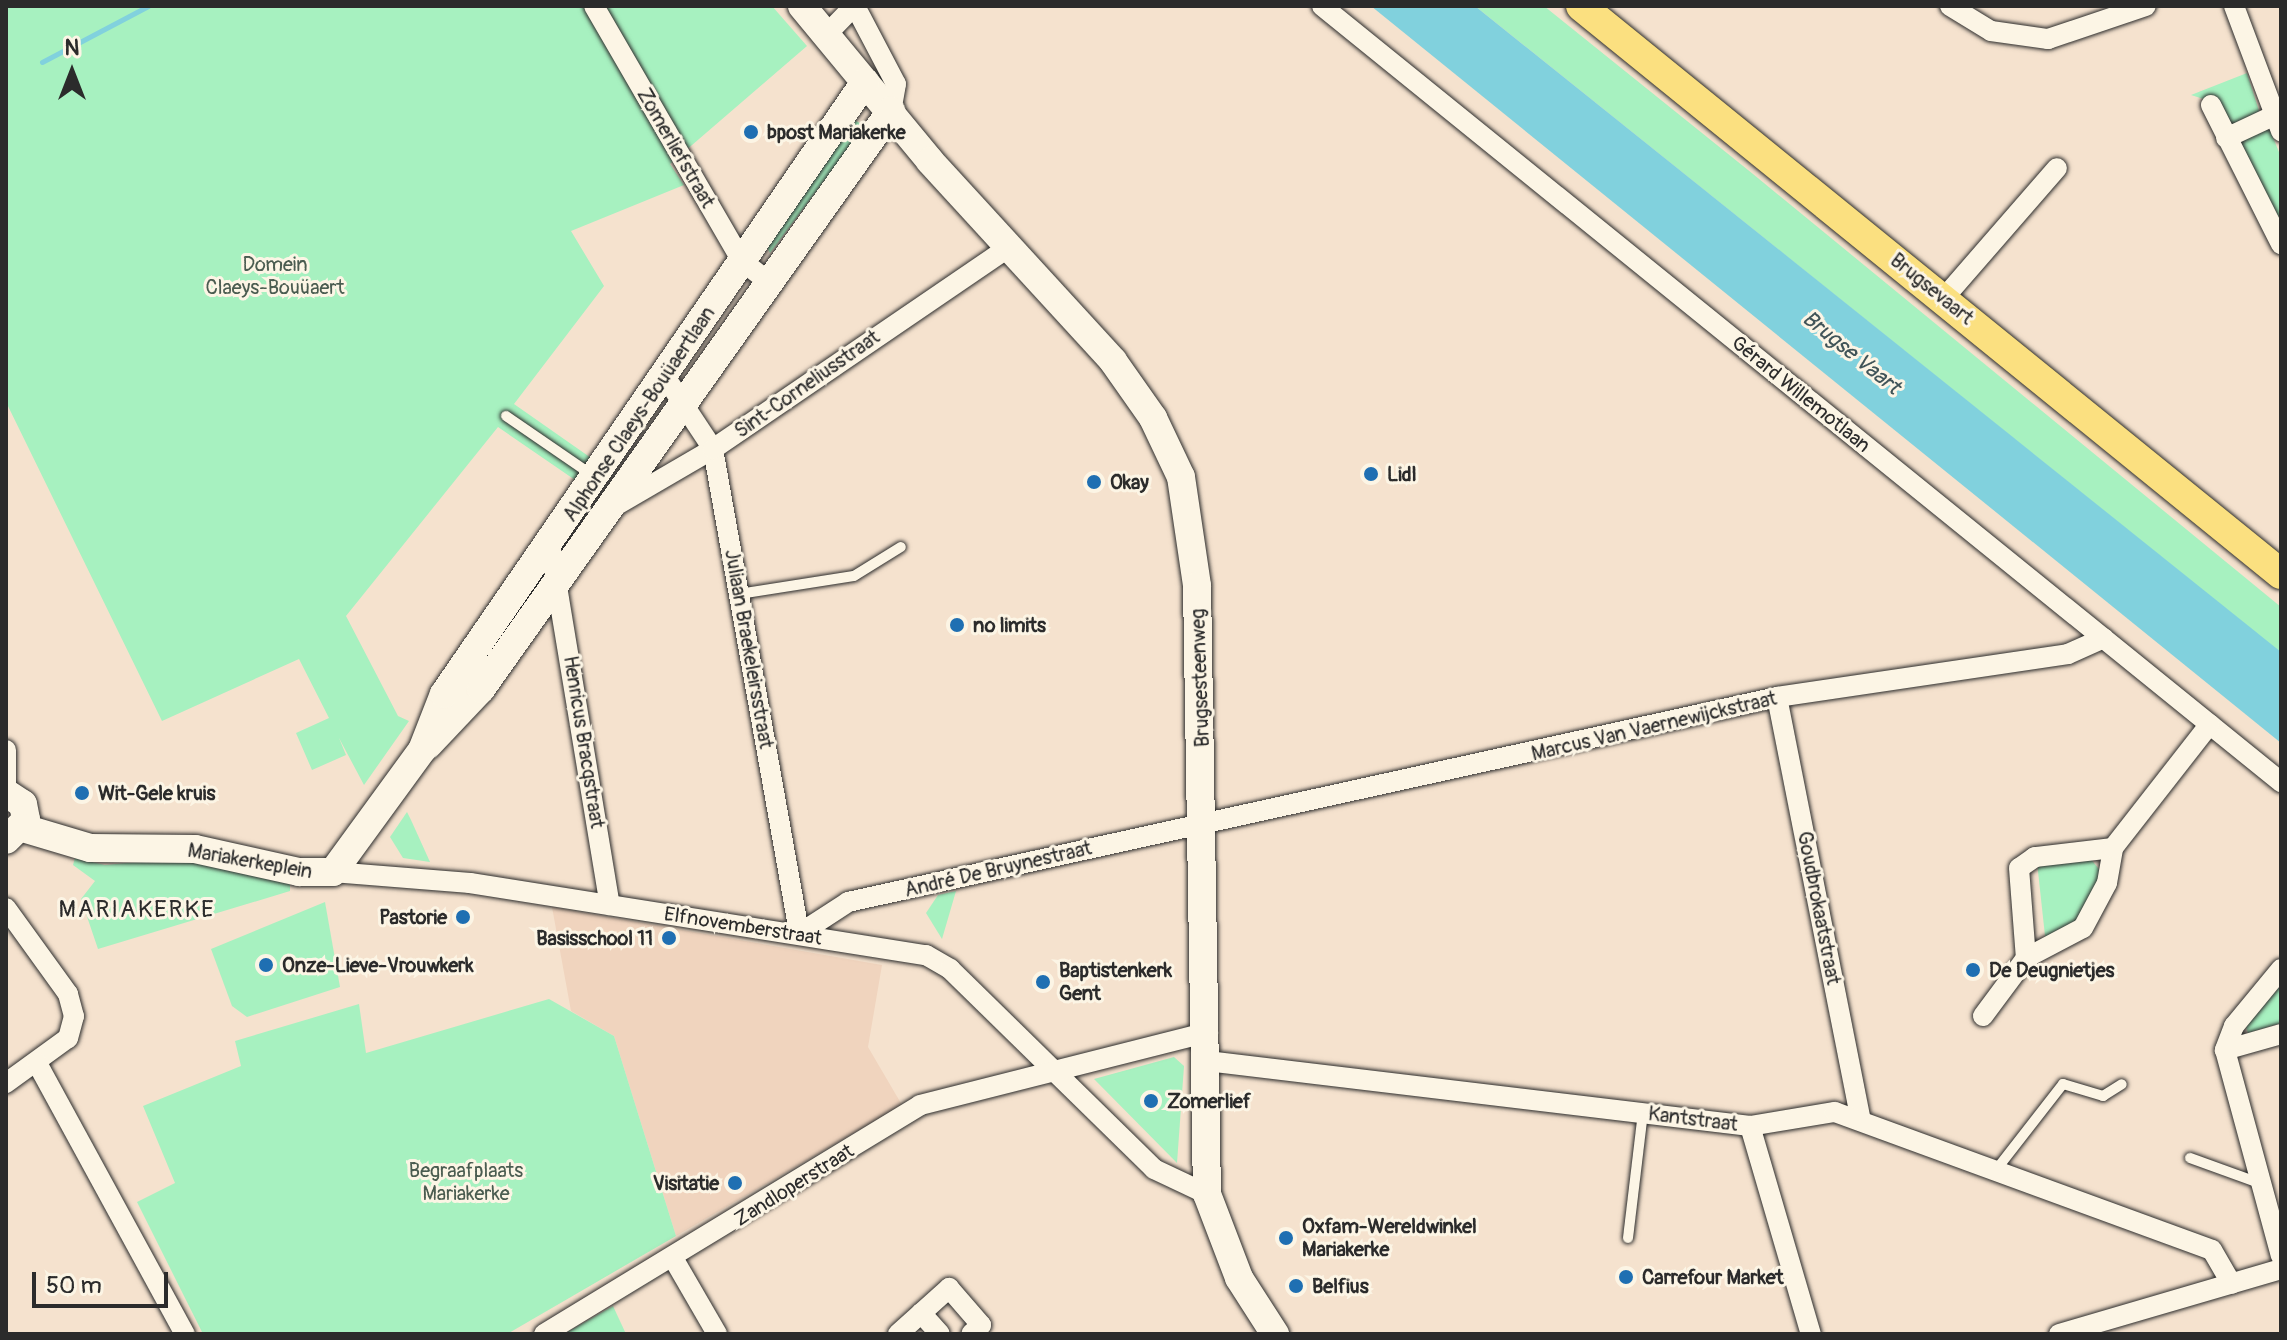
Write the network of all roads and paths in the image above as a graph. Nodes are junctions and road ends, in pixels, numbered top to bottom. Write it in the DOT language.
graph roads {
  1 [pos="594,6"];
  2 [pos="802,6"];
  3 [pos="855,6"];
  4 [pos="1322,6"];
  5 [pos="1581,6"];
  6 [pos="1950,6"];
  7 [pos="2146,6"];
  8 [pos="2234,6"];
  9 [pos="827,34"];
  10 [pos="865,82"];
  11 [pos="2211,105"];
  12 [pos="891,111"];
  13 [pos="2278,123"];
  14 [pos="2226,138"];
  15 [pos="2057,168"];
  16 [pos="2281,244"];
  17 [pos="1009,247"];
  18 [pos="742,261"];
  19 [pos="768,281"];
  20 [pos="1944,298"];
  21 [pos="675,388"];
  22 [pos="506,416"];
  23 [pos="713,449"];
  24 [pos="597,479"];
  25 [pos="602,514"];
  26 [pos="550,544"];
  27 [pos="901,547"];
  28 [pos="2281,574"];
  29 [pos="558,580"];
  30 [pos="739,594"];
  31 [pos="2104,638"];
  32 [pos="1777,697"];
  33 [pos="2210,724"];
  34 [pos="6,750"];
  35 [pos="422,750"];
  36 [pos="2281,782"];
  37 [pos="6,785"];
  38 [pos="6,793"];
  39 [pos="1205,825"];
  40 [pos="15,834"];
  41 [pos="2113,848"];
  42 [pos="384,871"];
  43 [pos="333,872"];
  44 [pos="610,905"];
  45 [pos="6,908"];
  46 [pos="799,934"];
  47 [pos="2026,958"];
  48 [pos="2281,969"];
  49 [pos="1983,1016"];
  50 [pos="1208,1032"];
  51 [pos="2281,1034"];
  52 [pos="2225,1050"];
  53 [pos="1207,1061"];
  54 [pos="37,1063"];
  55 [pos="1058,1074"];
  56 [pos="6,1083"];
  57 [pos="2122,1084"];
  58 [pos="1643,1113"];
  59 [pos="1861,1120"];
  60 [pos="1750,1126"];
  61 [pos="2190,1158"];
  62 [pos="1996,1170"];
  63 [pos="2261,1184"];
  64 [pos="1207,1194"];
  65 [pos="1628,1238"];
  66 [pos="2281,1256"];
  67 [pos="673,1258"];
  68 [pos="2281,1269"];
  69 [pos="2232,1284"];
  70 [pos="921,1313"];
  71 [pos="185,1334"];
  72 [pos="544,1334"];
  73 [pos="717,1334"];
  74 [pos="898,1334"];
  75 [pos="940,1334"];
  76 [pos="971,1334"];
  77 [pos="1275,1334"];
  78 [pos="1811,1334"];
  79 [pos="2059,1334"];
  1 -- 18 [label="street, Zomerliefstraat"];
  2 -- 9 [label="street, Brugsesteenweg"];
  3 -- 9 [label="street"];
  3 -- 12 [label="street"];
  4 -- 31 [label="street, Gérard Willemotlaan"];
  5 -- 20 [label="main road, Brugsevaart"];
  6 -- 7 [label="street"];
  8 -- 13 [label="street"];
  9 -- 10 [label="street, Brugsesteenweg"];
  10 -- 12 [label="street, Brugsesteenweg"];
  10 -- 18 [label="street, Alphonse Claeys-Bouüaertlaan"];
  11 -- 14 [label="street"];
  12 -- 17 [label="street, Brugsesteenweg"];
  12 -- 19 [label="street, Alphonse Claeys-Bouüaertlaan"];
  13 -- 14 [label="street"];
  14 -- 16 [label="street"];
  15 -- 20 [label="street"];
  17 -- 23 [label="street, Sint-Corneliusstraat"];
  17 -- 39 [label="street, Brugsesteenweg"];
  18 -- 19 [label="street, Zomerliefstraat"];
  18 -- 21 [label="street, Alphonse Claeys-Bouüaertlaan"];
  19 -- 21 [label="street, Alphonse Claeys-Bouüaertlaan"];
  20 -- 28 [label="main road, Brugsevaart"];
  21 -- 23 [label="street, Juliaan Braekeleirsstraat"];
  21 -- 24 [label="street, Alphonse Claeys-Bouüaertlaan"];
  21 -- 25 [label="street, Alphonse Claeys-Bouüaertlaan"];
  22 -- 24 [label="lane"];
  23 -- 25 [label="street, Sint-Corneliusstraat"];
  23 -- 30 [label="street, Juliaan Braekeleirsstraat"];
  24 -- 26 [label="street, Alphonse Claeys-Bouüaertlaan"];
  25 -- 29 [label="street, Alphonse Claeys-Bouüaertlaan"];
  26 -- 29 [label="street, Henricus Bracqstraat"];
  26 -- 35 [label="street, Alphonse Claeys-Bouüaertlaan"];
  27 -- 30 [label="lane"];
  29 -- 35 [label="street, Alphonse Claeys-Bouüaertlaan"];
  29 -- 44 [label="street, Henricus Bracqstraat"];
  30 -- 46 [label="street, Juliaan Braekeleirsstraat"];
  31 -- 32 [label="street, Marcus Van Vaernewijckstraat"];
  31 -- 33 [label="street, Gérard Willemotlaan"];
  32 -- 39 [label="street, Marcus Van Vaernewijckstraat"];
  32 -- 59 [label="street, Goudbrokaatstraat"];
  33 -- 36 [label="street, Gérard Willemotlaan"];
  33 -- 41 [label="street"];
  34 -- 37 [label="street"];
  35 -- 43 [label="street, Alphonse Claeys-Bouüaertlaan"];
  38 -- 40 [label="street"];
  39 -- 46 [label="street, André De Bruynestraat"];
  39 -- 50 [label="street, Brugsesteenweg"];
  40 -- 43 [label="street, Mariakerkeplein"];
  41 -- 47 [label="street"];
  41 -- 47 [label="street"];
  42 -- 43 [label="street, Mariakerkeplein"];
  42 -- 44 [label="street, Elfnovemberstraat"];
  44 -- 46 [label="street, Elfnovemberstraat"];
  45 -- 54 [label="street"];
  46 -- 55 [label="street, Elfnovemberstraat"];
  47 -- 49 [label="street"];
  48 -- 52 [label="street"];
  50 -- 53 [label="street, Brugsesteenweg"];
  50 -- 55 [label="street, Zandloperstraat"];
  51 -- 52 [label="street"];
  52 -- 63 [label="street"];
  53 -- 58 [label="street, Kantstraat"];
  53 -- 64 [label="street, Brugsesteenweg"];
  54 -- 56 [label="street"];
  54 -- 71 [label="street"];
  55 -- 64 [label="street, Elfnovemberstraat"];
  55 -- 67 [label="street, Zandloperstraat"];
  57 -- 62 [label="lane"];
  58 -- 60 [label="street, Kantstraat"];
  58 -- 65 [label="lane"];
  59 -- 60 [label="street, Kantstraat"];
  59 -- 62 [label="street, Kantstraat"];
  60 -- 78 [label="street"];
  61 -- 63 [label="lane"];
  62 -- 69 [label="street, Kantstraat"];
  63 -- 66 [label="street"];
  64 -- 77 [label="street, Brugsesteenweg"];
  67 -- 72 [label="street, Zandloperstraat"];
  67 -- 73 [label="street"];
  68 -- 69 [label="street"];
  69 -- 79 [label="street"];
  70 -- 74 [label="street"];
  70 -- 75 [label="street"];
  70 -- 76 [label="street"];
}
